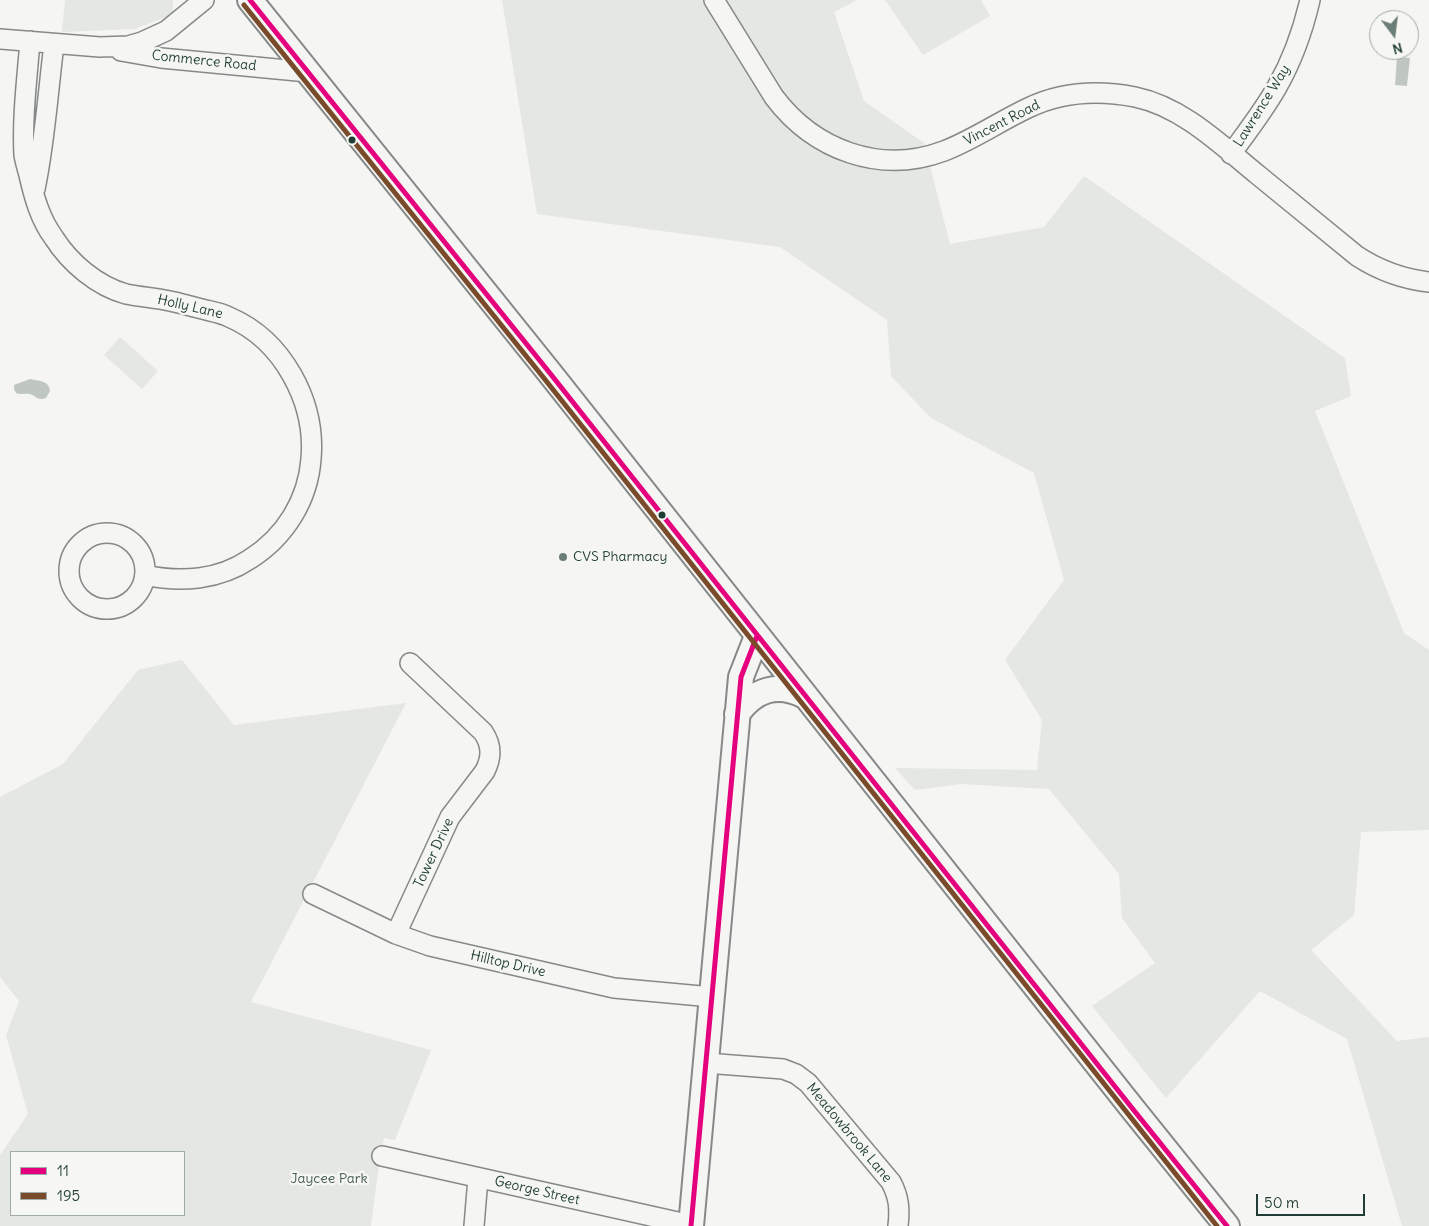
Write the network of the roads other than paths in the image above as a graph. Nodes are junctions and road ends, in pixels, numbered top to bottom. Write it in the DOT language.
graph roads {
  1 [pos="204,0"];
  2 [pos="250,0"];
  3 [pos="714,0"];
  4 [pos="1310,0"];
  5 [pos="0,39"];
  6 [pos="30,42"];
  7 [pos="54,44"];
  8 [pos="100,47"];
  9 [pos="308,72"];
  10 [pos="1232,154"];
  11 [pos="34,195"];
  12 [pos="1429,282"];
  13 [pos="145,576"];
  14 [pos="757,636"];
  15 [pos="410,663"];
  16 [pos="805,696"];
  17 [pos="737,714"];
  18 [pos="313,894"];
  19 [pos="396,934"];
  20 [pos="712,997"];
  21 [pos="706,1063"];
  22 [pos="382,1156"];
  23 [pos="478,1178"];
  24 [pos="474,1226"];
  25 [pos="691,1226"];
  26 [pos="898,1226"];
  27 [pos="1227,1226"];
  1 -- 8 [label="street, Commerce Road"];
  2 -- 9 [label="main road"];
  3 -- 10 [label="street, Vincent Road"];
  4 -- 10 [label="street, Lawrence Way"];
  5 -- 6 [label="street, Commerce Road"];
  6 -- 7 [label="street, Commerce Road"];
  6 -- 11 [label="street, Holly Lane"];
  7 -- 8 [label="street, Commerce Road"];
  7 -- 11 [label="street"];
  8 -- 9 [label="street, Commerce Road"];
  9 -- 14 [label="main road"];
  10 -- 12 [label="street, Vincent Road"];
  11 -- 13 [label="street, Holly Lane"];
  13 -- 13 [label="street"];
  14 -- 16 [label="main road"];
  14 -- 17 [label="main road"];
  15 -- 19 [label="street, Tower Drive"];
  16 -- 17 [label="main road"];
  16 -- 27 [label="main road"];
  17 -- 20 [label="main road"];
  18 -- 19 [label="street, Hilltop Drive"];
  19 -- 20 [label="street, Hilltop Drive"];
  20 -- 21 [label="main road"];
  21 -- 25 [label="main road"];
  21 -- 26 [label="street, Meadowbrook Lane"];
  22 -- 23 [label="street, George Street"];
  23 -- 24 [label="street"];
  23 -- 25 [label="street, George Street"];
}
